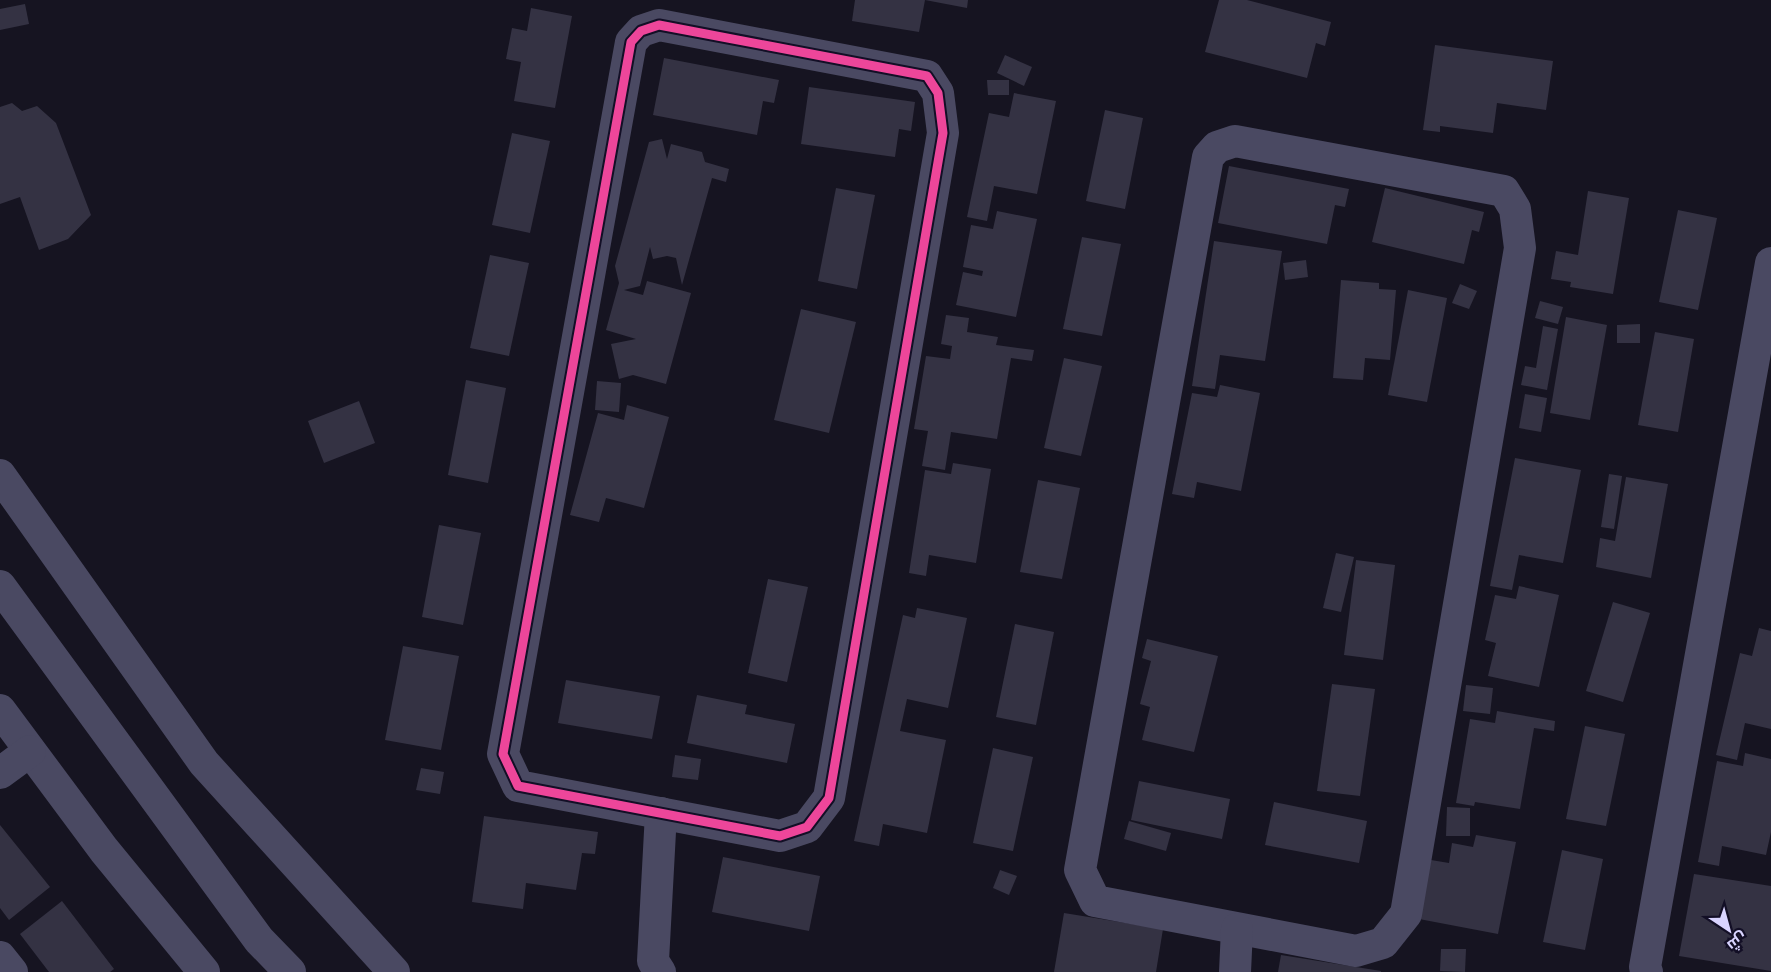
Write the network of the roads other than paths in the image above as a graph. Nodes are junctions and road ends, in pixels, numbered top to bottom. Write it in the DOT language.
graph roads {
  1 [pos="1771,263"];
  2 [pos="0,475"];
  3 [pos="0,586"];
  4 [pos="0,710"];
  5 [pos="30,751"];
  6 [pos="0,773"];
  7 [pos="660,813"];
  8 [pos="1237,929"];
  9 [pos="0,957"];
  10 [pos="12,972"];
  11 [pos="204,972"];
  12 [pos="290,972"];
  13 [pos="394,972"];
  14 [pos="660,972"];
  15 [pos="1235,972"];
  16 [pos="1647,972"];
  1 -- 16 [label="street"];
  2 -- 13 [label="street"];
  3 -- 12 [label="street"];
  4 -- 5 [label="street"];
  5 -- 6 [label="street"];
  5 -- 11 [label="street"];
  7 -- 7 [label="street"];
  7 -- 14 [label="street"];
  8 -- 8 [label="street"];
  8 -- 15 [label="street"];
  9 -- 10 [label="street"];
}
